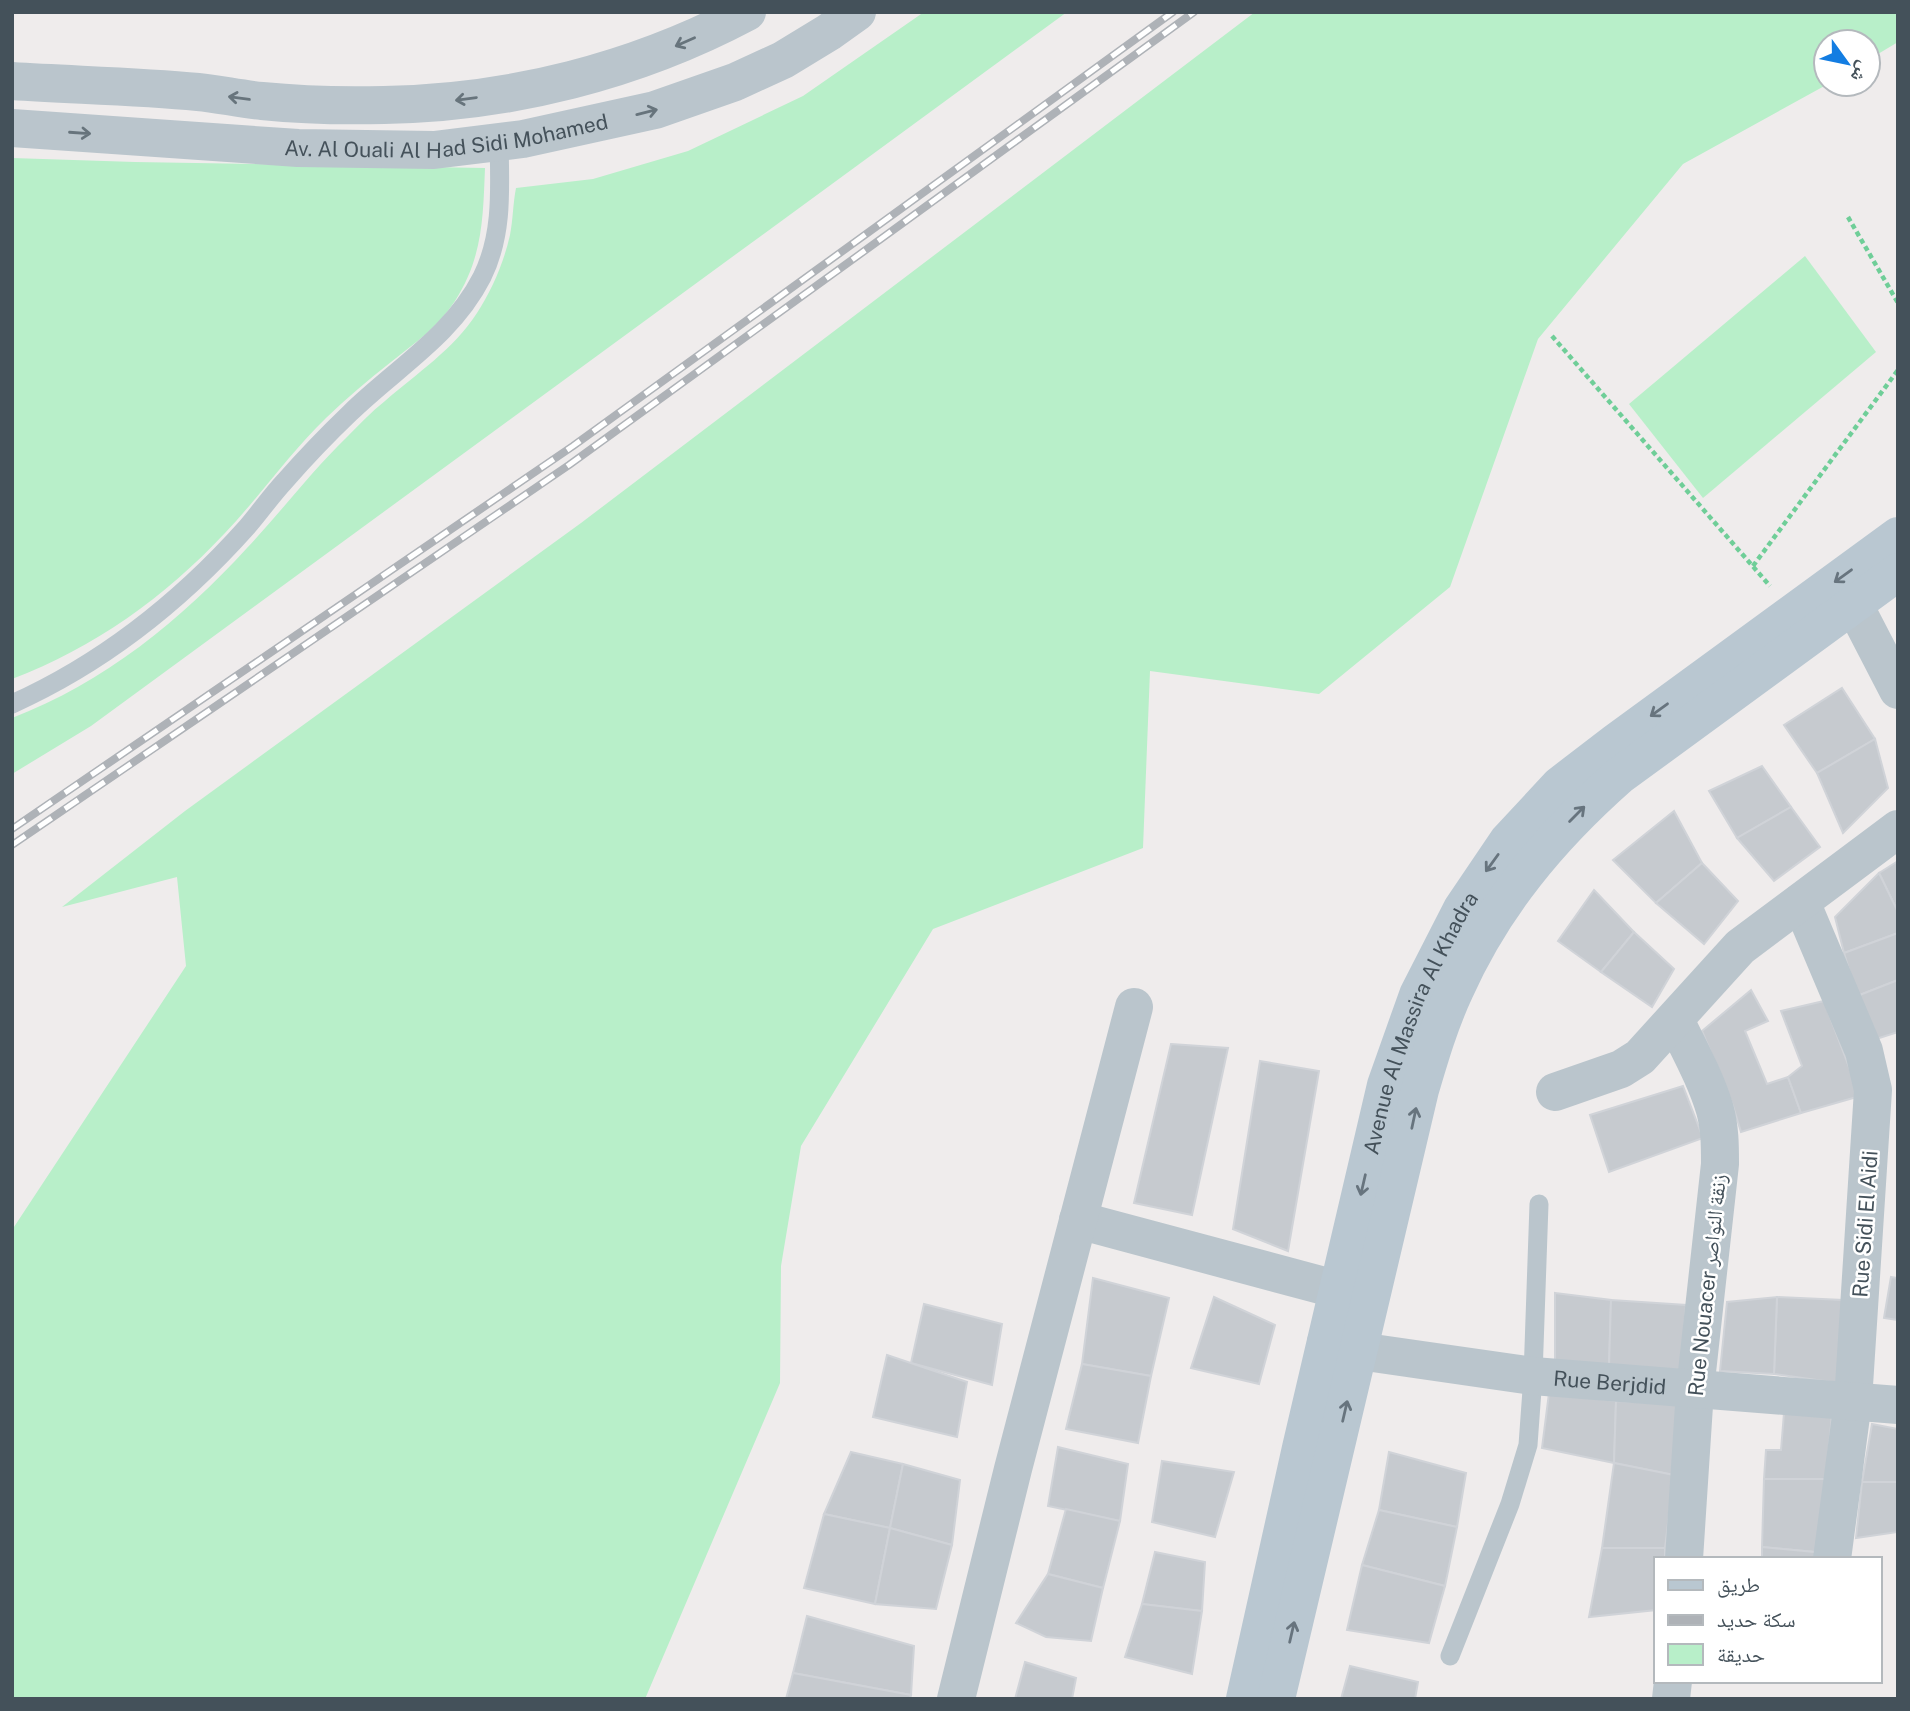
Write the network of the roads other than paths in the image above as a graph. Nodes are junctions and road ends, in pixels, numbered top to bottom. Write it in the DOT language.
graph roads {
  1 [pos="747,12"];
  2 [pos="857,12"];
  3 [pos="12,81"];
  4 [pos="12,128"];
  5 [pos="499,142"];
  6 [pos="1898,536"];
  7 [pos="1898,572"];
  8 [pos="1854,605"];
  9 [pos="1898,690"];
  10 [pos="12,704"];
  11 [pos="1898,829"];
  12 [pos="1801,902"];
  13 [pos="1134,1007"];
  14 [pos="1675,1020"];
  15 [pos="1555,1092"];
  16 [pos="1539,1204"];
  17 [pos="1078,1220"];
  18 [pos="1355,1294"];
  19 [pos="1342,1346"];
  20 [pos="1533,1376"];
  21 [pos="1695,1390"];
  22 [pos="1853,1401"];
  23 [pos="1898,1405"];
  24 [pos="1684,1557"];
  25 [pos="1832,1557"];
  26 [pos="1450,1656"];
  27 [pos="957,1699"];
  28 [pos="1245,1699"];
  29 [pos="1276,1699"];
  1 -- 3 [label="street, Av. Al Ouali Al Had Sidi Mohamed, one-way"];
  5 -- 2 [label="street, Av. Al Ouali Al Had Sidi Mohamed, one-way"];
  4 -- 5 [label="street, Av. Al Ouali Al Had Sidi Mohamed, one-way"];
  5 -- 10 [label="lane"];
  6 -- 18 [label="main road, Avenue Al Massira Al Khadra, one-way"];
  7 -- 8 [label="main road, Avenue Al Massira Al Khadra"];
  8 -- 9 [label="street"];
  18 -- 8 [label="main road, Avenue Al Massira Al Khadra, one-way"];
  11 -- 12 [label="street"];
  12 -- 14 [label="street"];
  12 -- 22 [label="street, Rue Sidi El Aidi"];
  13 -- 17 [label="street"];
  14 -- 15 [label="street"];
  14 -- 21 [label="street, Rue Nouacer زنقة النواصر"];
  16 -- 20 [label="lane"];
  17 -- 18 [label="street"];
  17 -- 27 [label="street"];
  18 -- 19 [label="main road, Avenue Al Massira Al Khadra"];
  19 -- 20 [label="street, Rue Berjdid"];
  19 -- 28 [label="main road, Avenue Al Massira Al Khadra"];
  29 -- 19 [label="main road, Avenue Al Massira Al Khadra, one-way"];
  20 -- 21 [label="street, Rue Berjdid"];
  20 -- 26 [label="lane"];
  21 -- 22 [label="street, Rue Berjdid"];
  21 -- 24 [label="street, Rue Nouacer زنقة النواصر"];
  22 -- 23 [label="street, Rue Berjdid"];
  22 -- 25 [label="street, Rue Sidi El Aidi"];
}
